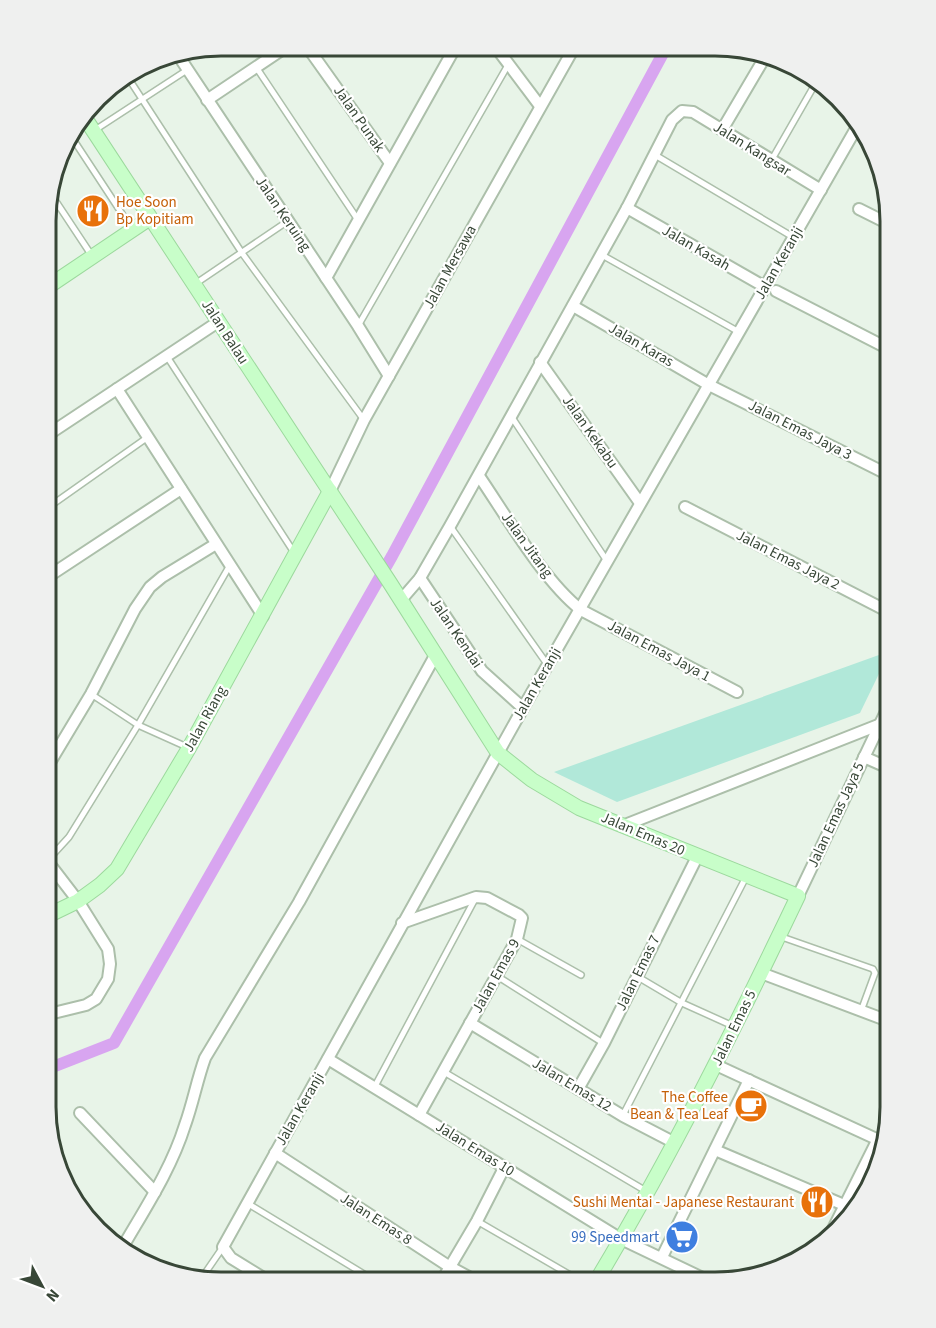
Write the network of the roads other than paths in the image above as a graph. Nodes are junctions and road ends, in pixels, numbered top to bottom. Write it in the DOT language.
graph roads {
  1 [pos="272,56"];
  2 [pos="314,56"];
  3 [pos="450,56"];
  4 [pos="502,56"];
  5 [pos="569,56"];
  6 [pos="181,60"];
  7 [pos="762,62"];
  8 [pos="508,65"];
  9 [pos="256,67"];
  10 [pos="187,70"];
  11 [pos="131,82"];
  12 [pos="813,88"];
  13 [pos="142,98"];
  14 [pos="207,100"];
  15 [pos="540,106"];
  16 [pos="88,123"];
  17 [pos="722,130"];
  18 [pos="93,131"];
  19 [pos="854,131"];
  20 [pos="75,143"];
  21 [pos="654,154"];
  22 [pos="771,162"];
  23 [pos="390,163"];
  24 [pos="821,190"];
  25 [pos="57,203"];
  26 [pos="627,208"];
  27 [pos="859,209"];
  28 [pos="150,218"];
  29 [pos="880,219"];
  30 [pos="358,220"];
  31 [pos="288,222"];
  32 [pos="133,231"];
  33 [pos="793,237"];
  34 [pos="242,253"];
  35 [pos="600,254"];
  36 [pos="93,257"];
  37 [pos="326,278"];
  38 [pos="56,281"];
  39 [pos="194,285"];
  40 [pos="765,287"];
  41 [pos="776,291"];
  42 [pos="573,306"];
  43 [pos="218,322"];
  44 [pos="358,326"];
  45 [pos="739,332"];
  46 [pos="880,344"];
  47 [pos="166,355"];
  48 [pos="540,362"];
  49 [pos="389,376"];
  50 [pos="709,385"];
  51 [pos="117,389"];
  52 [pos="511,415"];
  53 [pos="364,420"];
  54 [pos="56,429"];
  55 [pos="148,438"];
  56 [pos="880,470"];
  57 [pos="479,476"];
  58 [pos="181,489"];
  59 [pos="330,491"];
  60 [pos="56,502"];
  61 [pos="640,503"];
  62 [pos="686,507"];
  63 [pos="450,526"];
  64 [pos="216,544"];
  65 [pos="296,555"];
  66 [pos="608,562"];
  67 [pos="230,565"];
  68 [pos="56,571"];
  69 [pos="420,578"];
  70 [pos="401,600"];
  71 [pos="880,607"];
  72 [pos="581,610"];
  73 [pos="263,616"];
  74 [pos="436,654"];
  75 [pos="548,666"];
  76 [pos="737,692"];
  77 [pos="91,693"];
  78 [pos="523,708"];
  79 [pos="138,725"];
  80 [pos="879,725"];
  81 [pos="189,748"];
  82 [pos="56,752"];
  83 [pos="498,753"];
  84 [pos="864,757"];
  85 [pos="880,764"];
  86 [pos="625,825"];
  87 [pos="56,850"];
  88 [pos="697,857"];
  89 [pos="56,873"];
  90 [pos="746,877"];
  91 [pos="798,896"];
  92 [pos="476,897"];
  93 [pos="78,901"];
  94 [pos="56,912"];
  95 [pos="402,923"];
  96 [pos="779,936"];
  97 [pos="517,939"];
  98 [pos="761,973"];
  99 [pos="496,975"];
  100 [pos="580,975"];
  101 [pos="636,976"];
  102 [pos="682,1003"];
  103 [pos="861,1011"];
  104 [pos="56,1012"];
  105 [pos="880,1018"];
  106 [pos="470,1023"];
  107 [pos="735,1027"];
  108 [pos="603,1043"];
  109 [pos="328,1059"];
  110 [pos="716,1065"];
  111 [pos="444,1072"];
  112 [pos="749,1080"];
  113 [pos="374,1088"];
  114 [pos="578,1089"];
  115 [pos="80,1113"];
  116 [pos="419,1115"];
  117 [pos="623,1116"];
  118 [pos="877,1139"];
  119 [pos="675,1143"];
  120 [pos="716,1150"];
  121 [pos="275,1153"];
  122 [pos="504,1168"];
  123 [pos="861,1184"];
  124 [pos="647,1191"];
  125 [pos="155,1192"];
  126 [pos="247,1203"];
  127 [pos="844,1205"];
  128 [pos="847,1207"];
  129 [pos="838,1218"];
  130 [pos="477,1221"];
  131 [pos="621,1239"];
  132 [pos="126,1242"];
  133 [pos="223,1248"];
  134 [pos="662,1257"];
  135 [pos="450,1267"];
  136 [pos="207,1271"];
  137 [pos="254,1272"];
  138 [pos="361,1272"];
  139 [pos="447,1272"];
  140 [pos="459,1272"];
  141 [pos="565,1272"];
  142 [pos="602,1272"];
  143 [pos="691,1272"];
  1 -- 9 [label="street"];
  2 -- 23 [label="street, Jalan Punak"];
  3 -- 23 [label="street"];
  4 -- 8 [label="street"];
  5 -- 15 [label="street, Jalan Mersawa"];
  6 -- 10 [label="street, Jalan Keruing"];
  7 -- 17 [label="street"];
  8 -- 15 [label="street"];
  8 -- 44 [label="lane"];
  9 -- 14 [label="street"];
  9 -- 30 [label="lane"];
  10 -- 13 [label="lane"];
  10 -- 14 [label="street, Jalan Keruing"];
  11 -- 13 [label="lane"];
  12 -- 22 [label="lane"];
  13 -- 18 [label="lane"];
  13 -- 34 [label="lane"];
  14 -- 31 [label="street, Jalan Keruing"];
  15 -- 49 [label="street, Jalan Mersawa"];
  16 -- 18 [label="street, Jalan Balau"];
  17 -- 21 [label="street, Jalan Kangsar"];
  17 -- 22 [label="street, Jalan Kangsar"];
  18 -- 28 [label="street, Jalan Balau"];
  19 -- 24 [label="street, Jalan Keranji"];
  20 -- 32 [label="lane"];
  21 -- 26 [label="street"];
  21 -- 33 [label="lane"];
  22 -- 24 [label="street, Jalan Kangsar"];
  23 -- 30 [label="street"];
  24 -- 33 [label="street, Jalan Keranji"];
  25 -- 36 [label="lane"];
  26 -- 35 [label="street"];
  26 -- 40 [label="street, Jalan Kasah"];
  27 -- 29 [label="street"];
  28 -- 32 [label="street"];
  28 -- 39 [label="street, Jalan Balau"];
  30 -- 37 [label="street"];
  31 -- 34 [label="lane"];
  31 -- 37 [label="street, Jalan Keruing"];
  32 -- 36 [label="street"];
  33 -- 40 [label="street, Jalan Keranji"];
  34 -- 39 [label="lane"];
  34 -- 53 [label="lane"];
  35 -- 42 [label="street"];
  35 -- 45 [label="lane"];
  36 -- 38 [label="street"];
  37 -- 44 [label="street, Jalan Keruing"];
  39 -- 43 [label="street, Jalan Balau"];
  40 -- 45 [label="street, Jalan Keranji"];
  41 -- 46 [label="street"];
  42 -- 48 [label="street"];
  42 -- 50 [label="street, Jalan Karas"];
  43 -- 47 [label="street"];
  43 -- 59 [label="street, Jalan Balau"];
  44 -- 49 [label="street, Jalan Keruing"];
  45 -- 50 [label="street, Jalan Keranji"];
  47 -- 51 [label="street"];
  47 -- 65 [label="lane"];
  48 -- 52 [label="street"];
  48 -- 61 [label="street, Jalan Kekabu"];
  49 -- 53 [label="street, Jalan Mersawa"];
  50 -- 56 [label="street, Jalan Emas Jaya 3"];
  50 -- 61 [label="street, Jalan Keranji"];
  51 -- 54 [label="street"];
  51 -- 55 [label="street"];
  52 -- 57 [label="street"];
  52 -- 66 [label="lane"];
  53 -- 59 [label="street, Jalan Mersawa"];
  55 -- 58 [label="street"];
  55 -- 60 [label="lane"];
  57 -- 63 [label="street"];
  57 -- 72 [label="street, Jalan Jitang"];
  58 -- 64 [label="street"];
  58 -- 68 [label="street"];
  59 -- 65 [label="street, Jalan Riang"];
  59 -- 70 [label="street, Jalan Balau"];
  61 -- 66 [label="street, Jalan Keranji"];
  62 -- 71 [label="street, Jalan Emas Jaya 2"];
  63 -- 69 [label="street"];
  63 -- 75 [label="lane"];
  64 -- 67 [label="street"];
  64 -- 77 [label="street"];
  65 -- 73 [label="street, Jalan Riang"];
  66 -- 72 [label="street, Jalan Keranji"];
  67 -- 73 [label="street"];
  67 -- 79 [label="lane"];
  69 -- 70 [label="street"];
  69 -- 78 [label="street, Jalan Kendai"];
  70 -- 74 [label="street, Jalan Balau"];
  72 -- 75 [label="street, Jalan Keranji"];
  72 -- 76 [label="street, Jalan Emas Jaya 1"];
  73 -- 81 [label="street, Jalan Riang"];
  74 -- 83 [label="street, Jalan Emas 20"];
  74 -- 125 [label="street"];
  75 -- 78 [label="street, Jalan Keranji"];
  77 -- 79 [label="lane"];
  77 -- 82 [label="street"];
  78 -- 83 [label="street, Jalan Keranji"];
  79 -- 81 [label="lane"];
  79 -- 87 [label="lane"];
  80 -- 84 [label="street, Jalan Emas Jaya 5"];
  80 -- 86 [label="street"];
  81 -- 93 [label="street, Jalan Riang"];
  83 -- 86 [label="street, Jalan Emas 20"];
  83 -- 95 [label="street, Jalan Keranji"];
  84 -- 85 [label="street"];
  84 -- 91 [label="street, Jalan Emas Jaya 5"];
  86 -- 88 [label="street, Jalan Emas 20"];
  88 -- 90 [label="street, Jalan Emas 20"];
  88 -- 101 [label="street, Jalan Emas 7"];
  89 -- 93 [label="street"];
  90 -- 91 [label="street, Jalan Emas 20"];
  90 -- 102 [label="lane"];
  91 -- 96 [label="street, Jalan Emas 5"];
  92 -- 95 [label="street"];
  92 -- 97 [label="street, Jalan Emas 9"];
  92 -- 113 [label="lane"];
  93 -- 94 [label="street, Jalan Riang"];
  93 -- 104 [label="street"];
  95 -- 109 [label="street, Jalan Keranji"];
  96 -- 98 [label="street, Jalan Emas 5"];
  96 -- 103 [label="lane"];
  97 -- 99 [label="street, Jalan Emas 9"];
  97 -- 100 [label="lane"];
  98 -- 103 [label="street"];
  98 -- 107 [label="street, Jalan Emas 5"];
  99 -- 106 [label="street, Jalan Emas 9"];
  99 -- 108 [label="lane"];
  101 -- 102 [label="lane"];
  101 -- 108 [label="street, Jalan Emas 7"];
  102 -- 107 [label="lane"];
  102 -- 117 [label="lane"];
  103 -- 105 [label="street"];
  106 -- 111 [label="street, Jalan Emas 9"];
  106 -- 114 [label="street, Jalan Emas 12"];
  107 -- 110 [label="street, Jalan Emas 5"];
  108 -- 114 [label="street, Jalan Emas 7"];
  109 -- 113 [label="street, Jalan Emas 10"];
  109 -- 121 [label="street, Jalan Keranji"];
  110 -- 112 [label="street"];
  110 -- 119 [label="street, Jalan Emas 5"];
  111 -- 116 [label="street, Jalan Emas 9"];
  111 -- 124 [label="lane"];
  112 -- 118 [label="street"];
  112 -- 120 [label="street"];
  113 -- 116 [label="street, Jalan Emas 10"];
  114 -- 117 [label="street, Jalan Emas 12"];
  115 -- 125 [label="street"];
  116 -- 122 [label="street, Jalan Emas 10"];
  117 -- 119 [label="street, Jalan Emas 12"];
  119 -- 124 [label="street, Jalan Emas 5"];
  120 -- 127 [label="street"];
  120 -- 134 [label="street"];
  121 -- 126 [label="street, Jalan Keranji"];
  121 -- 135 [label="street, Jalan Emas 8"];
  122 -- 130 [label="street"];
  122 -- 131 [label="street, Jalan Emas 10"];
  123 -- 127 [label="street"];
  124 -- 131 [label="street, Jalan Emas 5"];
  125 -- 132 [label="street"];
  126 -- 133 [label="street, Jalan Keranji"];
  126 -- 138 [label="lane"];
  127 -- 128 [label="street"];
  127 -- 129 [label="street"];
  130 -- 135 [label="street"];
  130 -- 141 [label="lane"];
  131 -- 134 [label="street, Jalan Emas 10"];
  131 -- 142 [label="street, Jalan Emas 5"];
  133 -- 136 [label="lane"];
  133 -- 137 [label="street"];
  134 -- 143 [label="street, Jalan Emas 10"];
  135 -- 139 [label="street"];
  135 -- 140 [label="street, Jalan Emas 8"];
}
